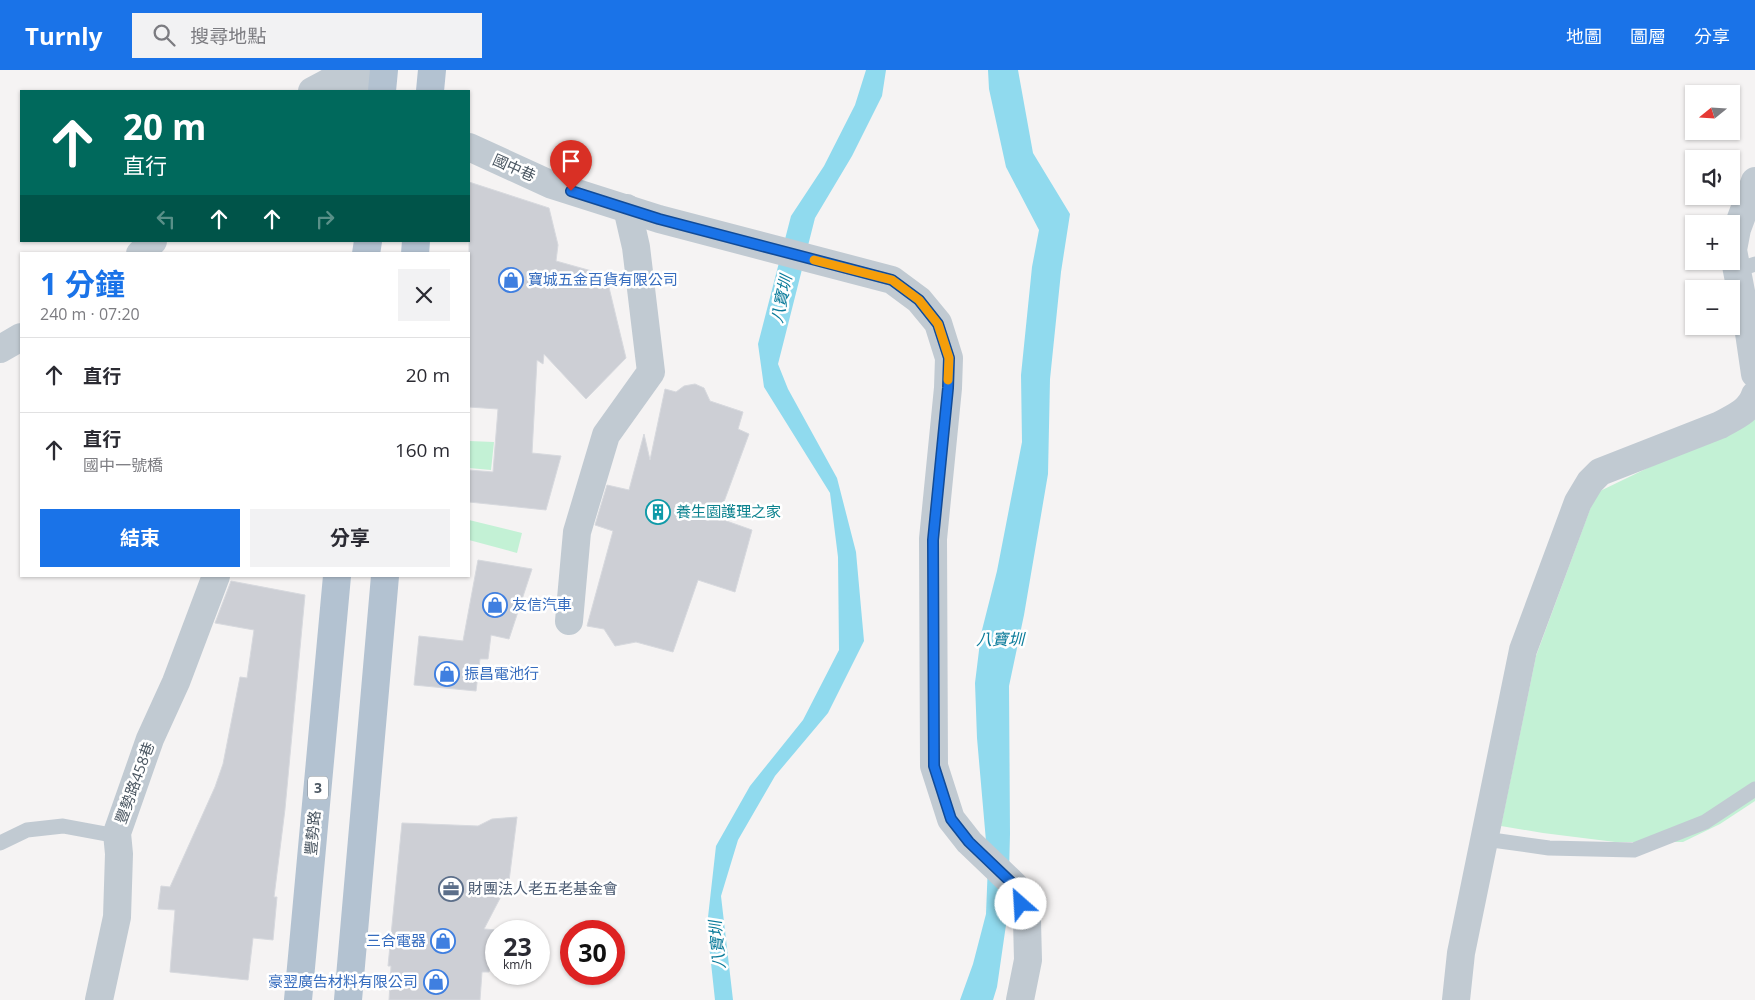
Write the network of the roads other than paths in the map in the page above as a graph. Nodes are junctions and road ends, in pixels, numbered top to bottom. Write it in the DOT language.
graph roads {
  1 [pos="384,70"];
  2 [pos="432,70"];
  3 [pos="314,90"];
  4 [pos="379,90"];
  5 [pos="381,90"];
  6 [pos="430,90"];
  7 [pos="470,147"];
  8 [pos="1755,181"];
  9 [pos="627,208"];
  10 [pos="152,242"];
  11 [pos="142,252"];
  12 [pos="1746,267"];
  13 [pos="20,337"];
  14 [pos="0,349"];
  15 [pos="1755,374"];
  16 [pos="1755,395"];
  17 [pos="216,577"];
  18 [pos="337,577"];
  19 [pos="385,577"];
  20 [pos="570,621"];
  21 [pos="1755,789"];
  22 [pos="117,836"];
  23 [pos="1485,839"];
  24 [pos="0,843"];
  25 [pos="99,1000"];
  26 [pos="298,1000"];
  27 [pos="348,1000"];
  28 [pos="1020,1000"];
  29 [pos="1456,1000"];
  1 -- 5 [label="main road"];
  2 -- 6 [label="main road"];
  3 -- 4 [label="street"];
  7 -- 9 [label="street, 國中巷"];
  8 -- 12 [label="street"];
  9 -- 20 [label="street"];
  9 -- 28 [label="street, 國中巷"];
  10 -- 11 [label="street"];
  12 -- 15 [label="street"];
  13 -- 14 [label="street"];
  16 -- 23 [label="street"];
  17 -- 22 [label="street, 豐勢路458巷"];
  18 -- 26 [label="main road, 豐勢路 / 3"];
  19 -- 27 [label="main road"];
  21 -- 23 [label="lane"];
  22 -- 24 [label="lane"];
  22 -- 25 [label="street, 豐勢路458巷"];
  23 -- 29 [label="street"];
}
